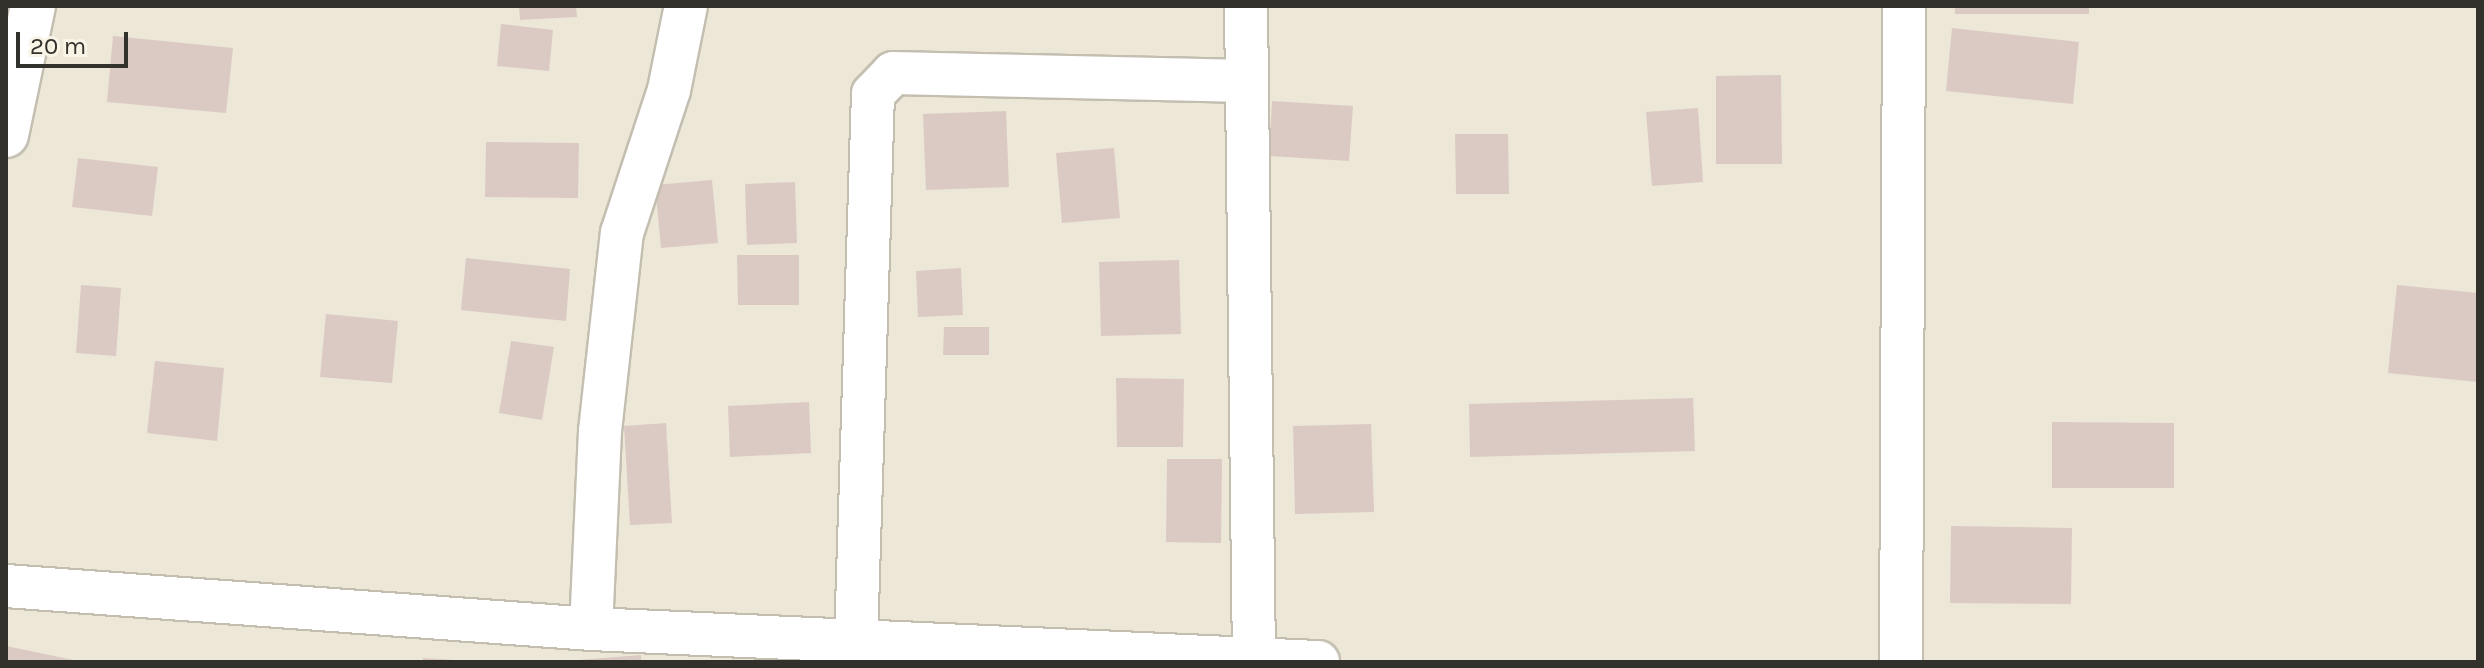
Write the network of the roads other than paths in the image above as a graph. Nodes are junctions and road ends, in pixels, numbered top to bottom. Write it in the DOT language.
graph roads {
  1 [pos="33,6"];
  2 [pos="686,6"];
  3 [pos="1246,6"];
  4 [pos="1904,6"];
  5 [pos="1247,81"];
  6 [pos="6,135"];
  7 [pos="6,586"];
  8 [pos="591,629"];
  9 [pos="856,640"];
  10 [pos="1254,659"];
  11 [pos="1318,662"];
  12 [pos="1901,662"];
  1 -- 6 [label="main road"];
  2 -- 8 [label="street"];
  3 -- 5 [label="street"];
  4 -- 12 [label="street"];
  5 -- 9 [label="street"];
  5 -- 10 [label="street"];
  7 -- 8 [label="street"];
  8 -- 9 [label="street"];
  9 -- 10 [label="street"];
  10 -- 11 [label="street"];
}
